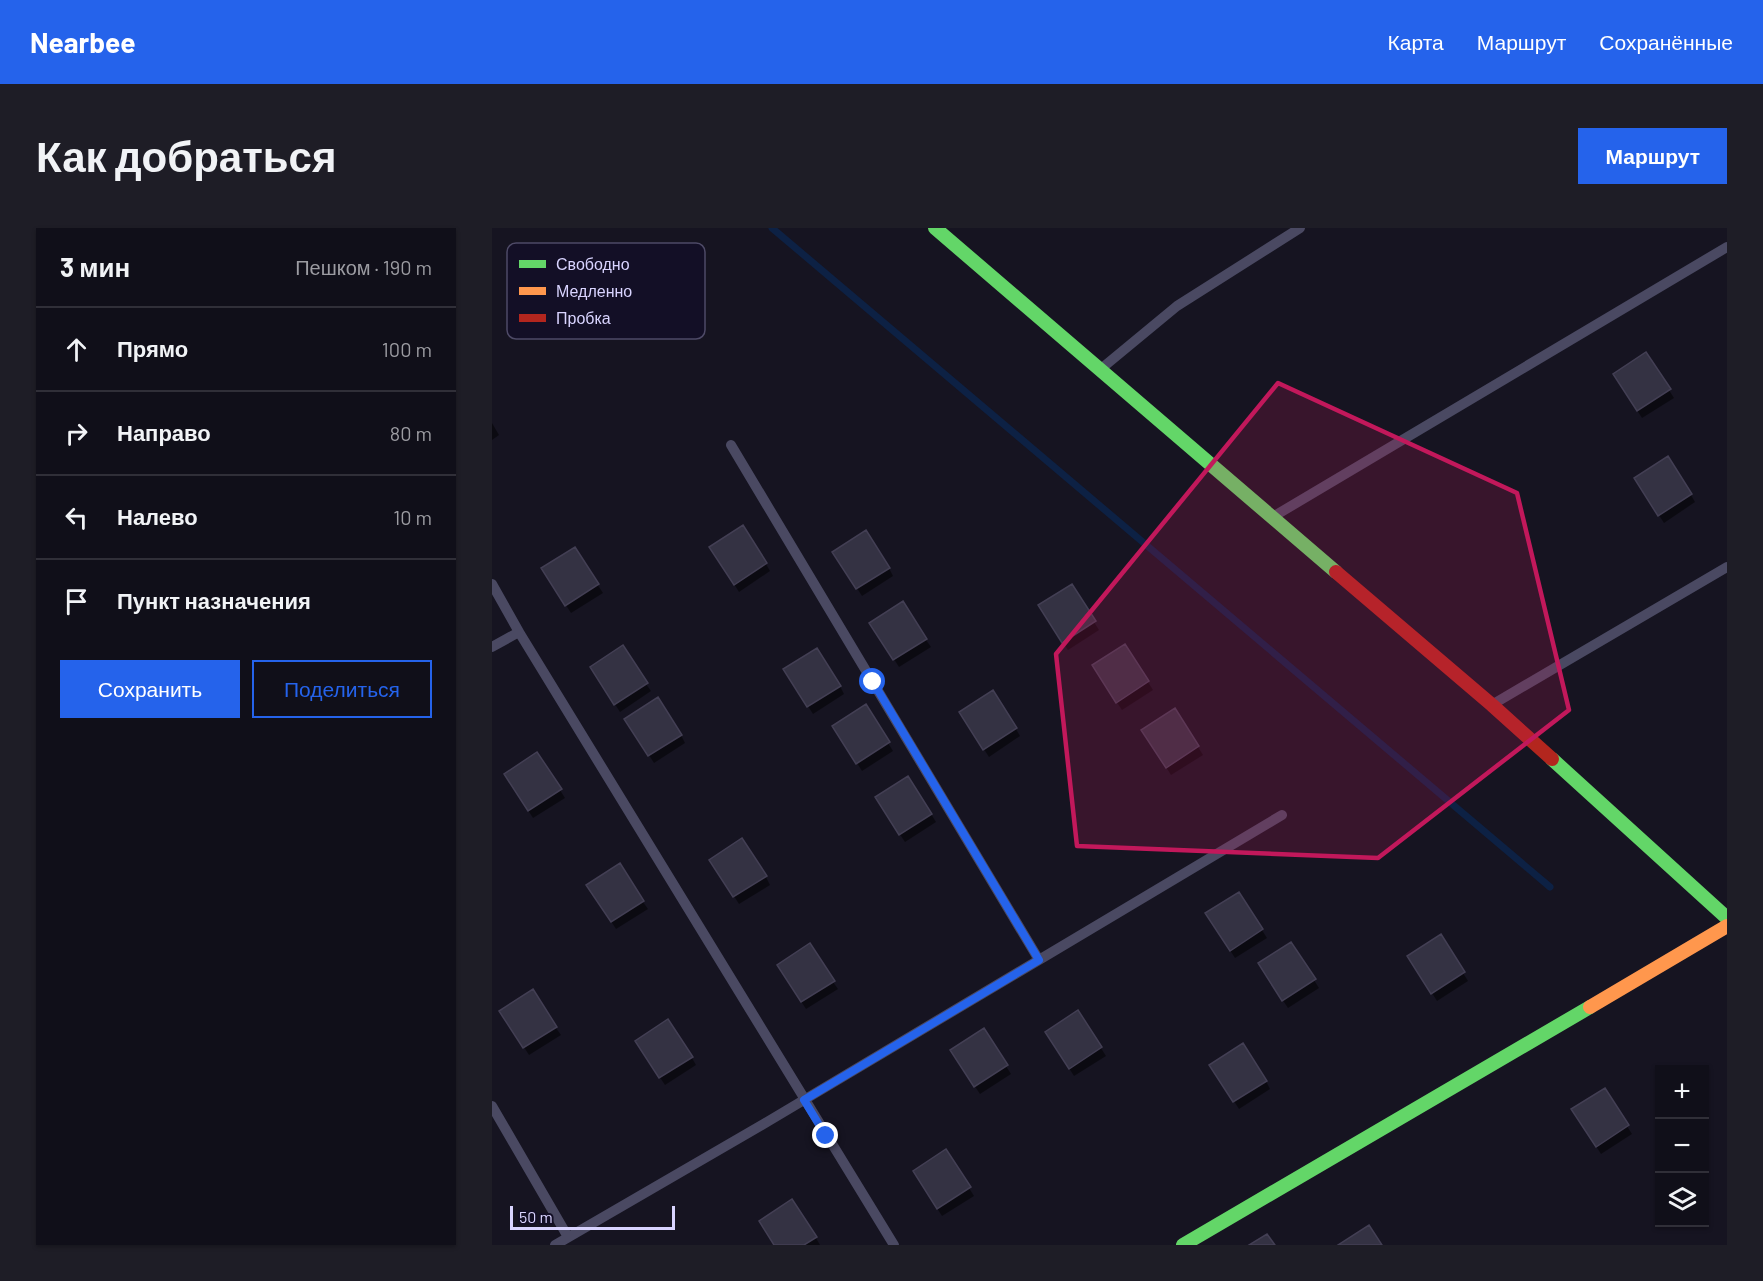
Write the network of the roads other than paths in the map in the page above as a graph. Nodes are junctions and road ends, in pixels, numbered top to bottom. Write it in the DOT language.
graph roads {
  1 [pos="935,228"];
  2 [pos="1300,228"];
  3 [pos="1727,247"];
  4 [pos="1100,369"];
  5 [pos="731,445"];
  6 [pos="1273,517"];
  7 [pos="1727,567"];
  8 [pos="492,584"];
  9 [pos="519,632"];
  10 [pos="492,647"];
  11 [pos="1492,705"];
  12 [pos="1282,815"];
  13 [pos="1727,918"];
  14 [pos="1727,926"];
  15 [pos="1039,960"];
  16 [pos="804,1100"];
  17 [pos="492,1106"];
  18 [pos="568,1237"];
  19 [pos="555,1245"];
  20 [pos="894,1245"];
  21 [pos="1183,1245"];
  1 -- 4 [label="street"];
  2 -- 4 [label="lane"];
  3 -- 6 [label="lane"];
  4 -- 6 [label="street"];
  5 -- 15 [label="lane"];
  6 -- 11 [label="street"];
  7 -- 11 [label="lane"];
  8 -- 9 [label="lane"];
  9 -- 10 [label="lane"];
  9 -- 16 [label="lane"];
  11 -- 13 [label="street"];
  12 -- 15 [label="lane"];
  14 -- 21 [label="street"];
  15 -- 16 [label="lane"];
  16 -- 18 [label="lane"];
  16 -- 20 [label="lane"];
  17 -- 18 [label="lane"];
  18 -- 19 [label="lane"];
}
